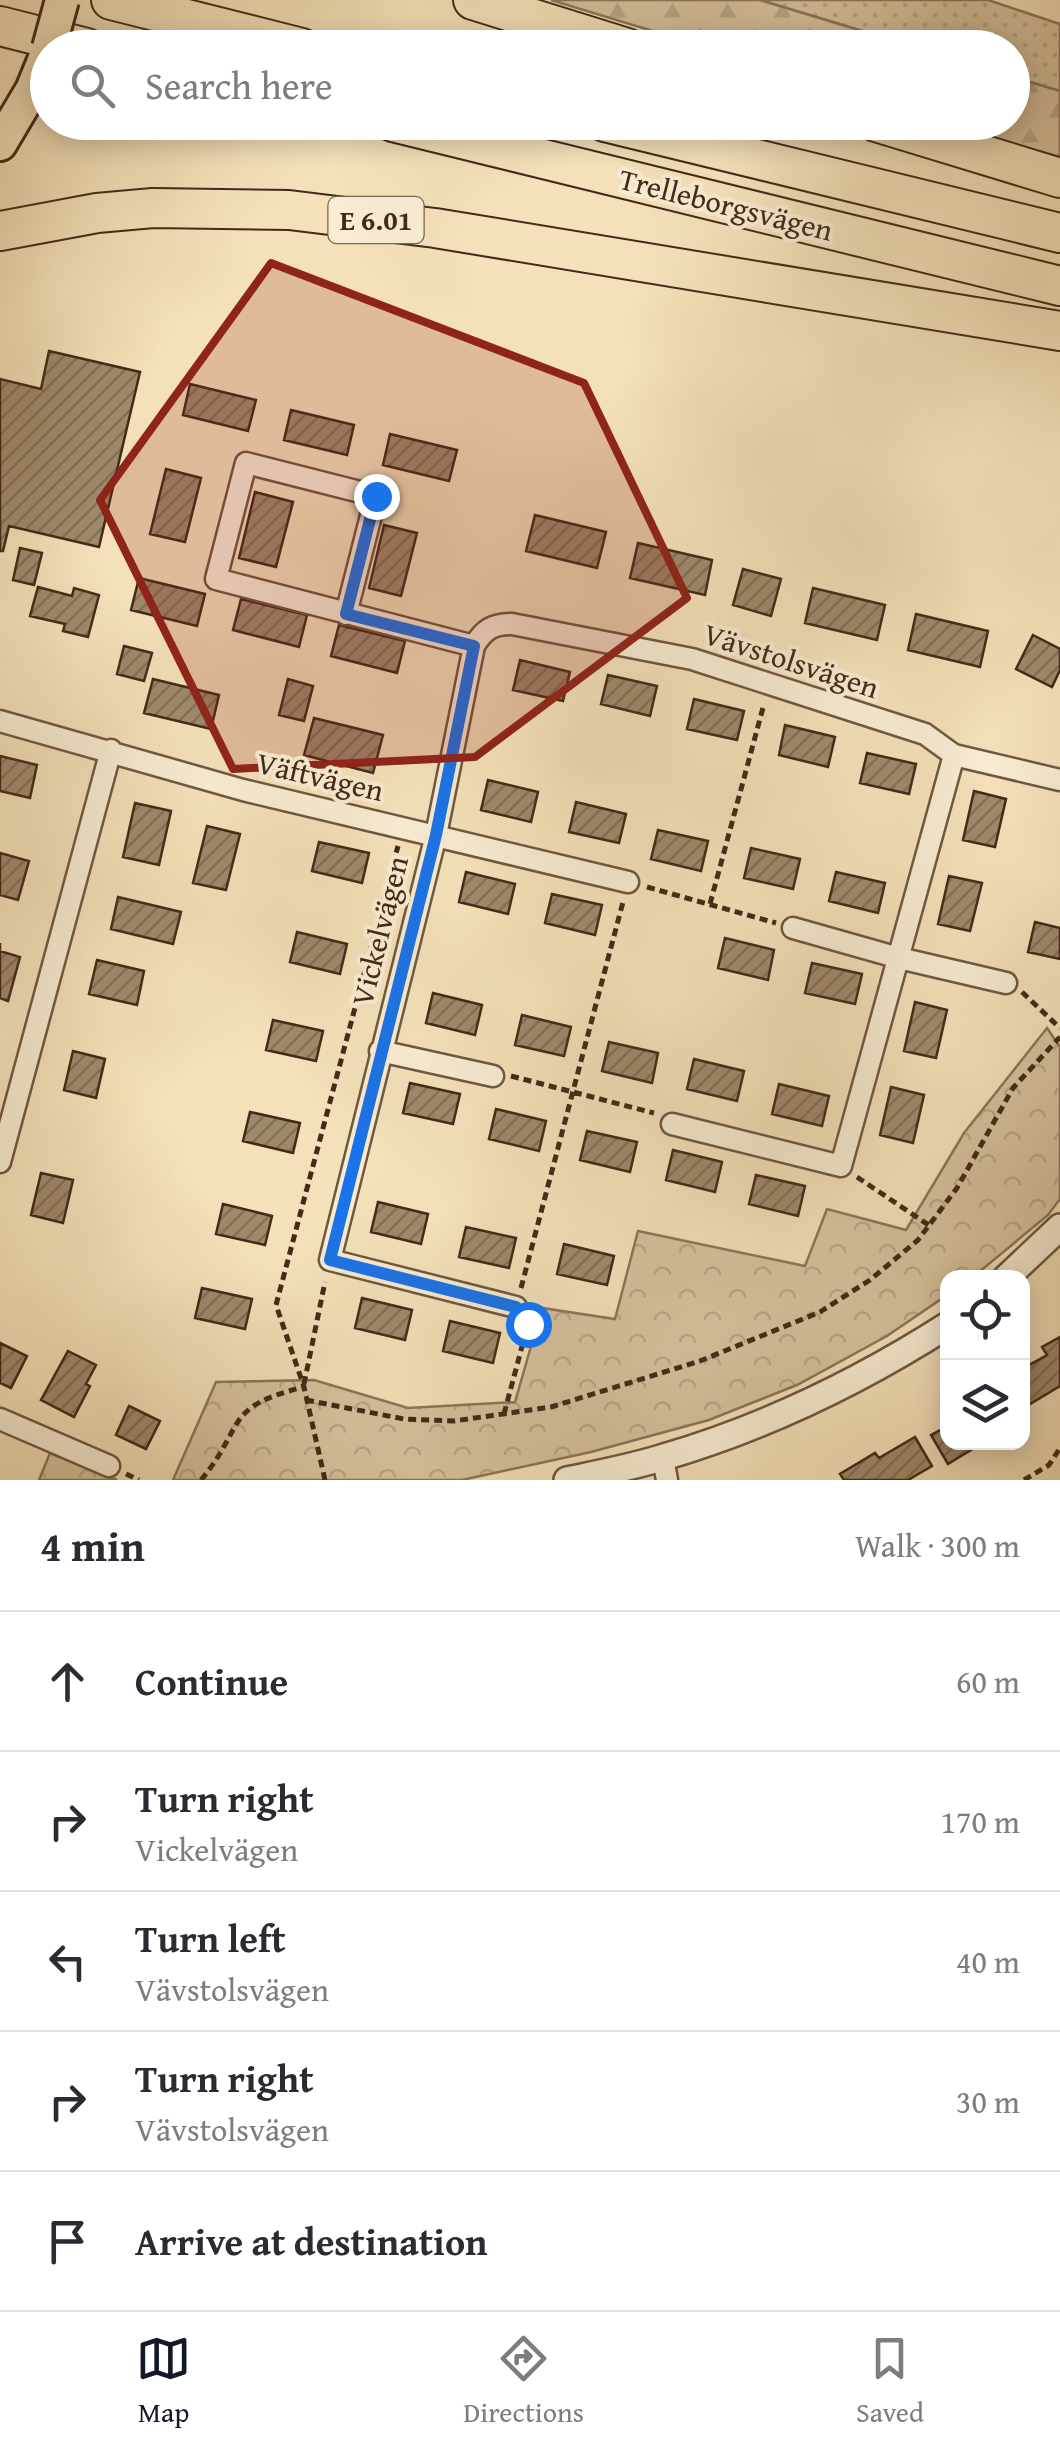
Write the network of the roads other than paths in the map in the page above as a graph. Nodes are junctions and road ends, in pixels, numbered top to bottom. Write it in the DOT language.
graph roads {
  1 [pos="62,0"];
  2 [pos="111,0"];
  3 [pos="473,0"];
  4 [pos="0,26"];
  5 [pos="53,30"];
  6 [pos="230,30"];
  7 [pos="569,30"];
  8 [pos="30,34"];
  9 [pos="30,93"];
  10 [pos="466,140"];
  11 [pos="679,140"];
  12 [pos="935,140"];
  13 [pos="2,141"];
  14 [pos="1060,178"];
  15 [pos="0,230"];
  16 [pos="1060,233"];
  17 [pos="541,246"];
  18 [pos="0,255"];
  19 [pos="1060,286"];
  20 [pos="1060,332"];
  21 [pos="346,614"];
  22 [pos="474,646"];
  23 [pos="0,721"];
  24 [pos="112,750"];
  25 [pos="954,755"];
  26 [pos="1060,780"];
  27 [pos="436,835"];
  28 [pos="628,882"];
  29 [pos="793,928"];
  30 [pos="899,958"];
  31 [pos="1006,983"];
  32 [pos="380,1051"];
  33 [pos="493,1076"];
  34 [pos="672,1124"];
  35 [pos="0,1162"];
  36 [pos="1060,1227"];
  37 [pos="1014,1270"];
  38 [pos="516,1307"];
  39 [pos="940,1330"];
  40 [pos="0,1420"];
  41 [pos="109,1466"];
  42 [pos="665,1469"];
  43 [pos="568,1480"];
  1 -- 5 [label="highway, bridge"];
  2 -- 6 [label="highway"];
  3 -- 7 [label="highway"];
  4 -- 8 [label="highway"];
  9 -- 13 [label="highway"];
  10 -- 19 [label="highway, Trelleborgsvägen"];
  11 -- 16 [label="highway, Trelleborgsvägen"];
  12 -- 14 [label="highway"];
  15 -- 17 [label="highway, E 6.01"];
  17 -- 18 [label="highway"];
  17 -- 20 [label="highway, E 6.01"];
  21 -- 21 [label="street"];
  21 -- 22 [label="street"];
  22 -- 25 [label="street, Vävstolsvägen"];
  22 -- 27 [label="street, Vickelvägen"];
  23 -- 24 [label="street, Väftvägen"];
  24 -- 27 [label="street, Väftvägen"];
  24 -- 35 [label="street"];
  25 -- 26 [label="street, Vävstolsvägen"];
  25 -- 30 [label="street"];
  27 -- 28 [label="street, Väftvägen"];
  27 -- 32 [label="street, Vickelvägen"];
  29 -- 30 [label="street"];
  30 -- 31 [label="street"];
  30 -- 34 [label="street"];
  32 -- 33 [label="street"];
  32 -- 38 [label="street, Vickelvägen"];
  36 -- 37 [label="street"];
  39 -- 42 [label="street"];
  40 -- 41 [label="street"];
  42 -- 43 [label="street"];
}
